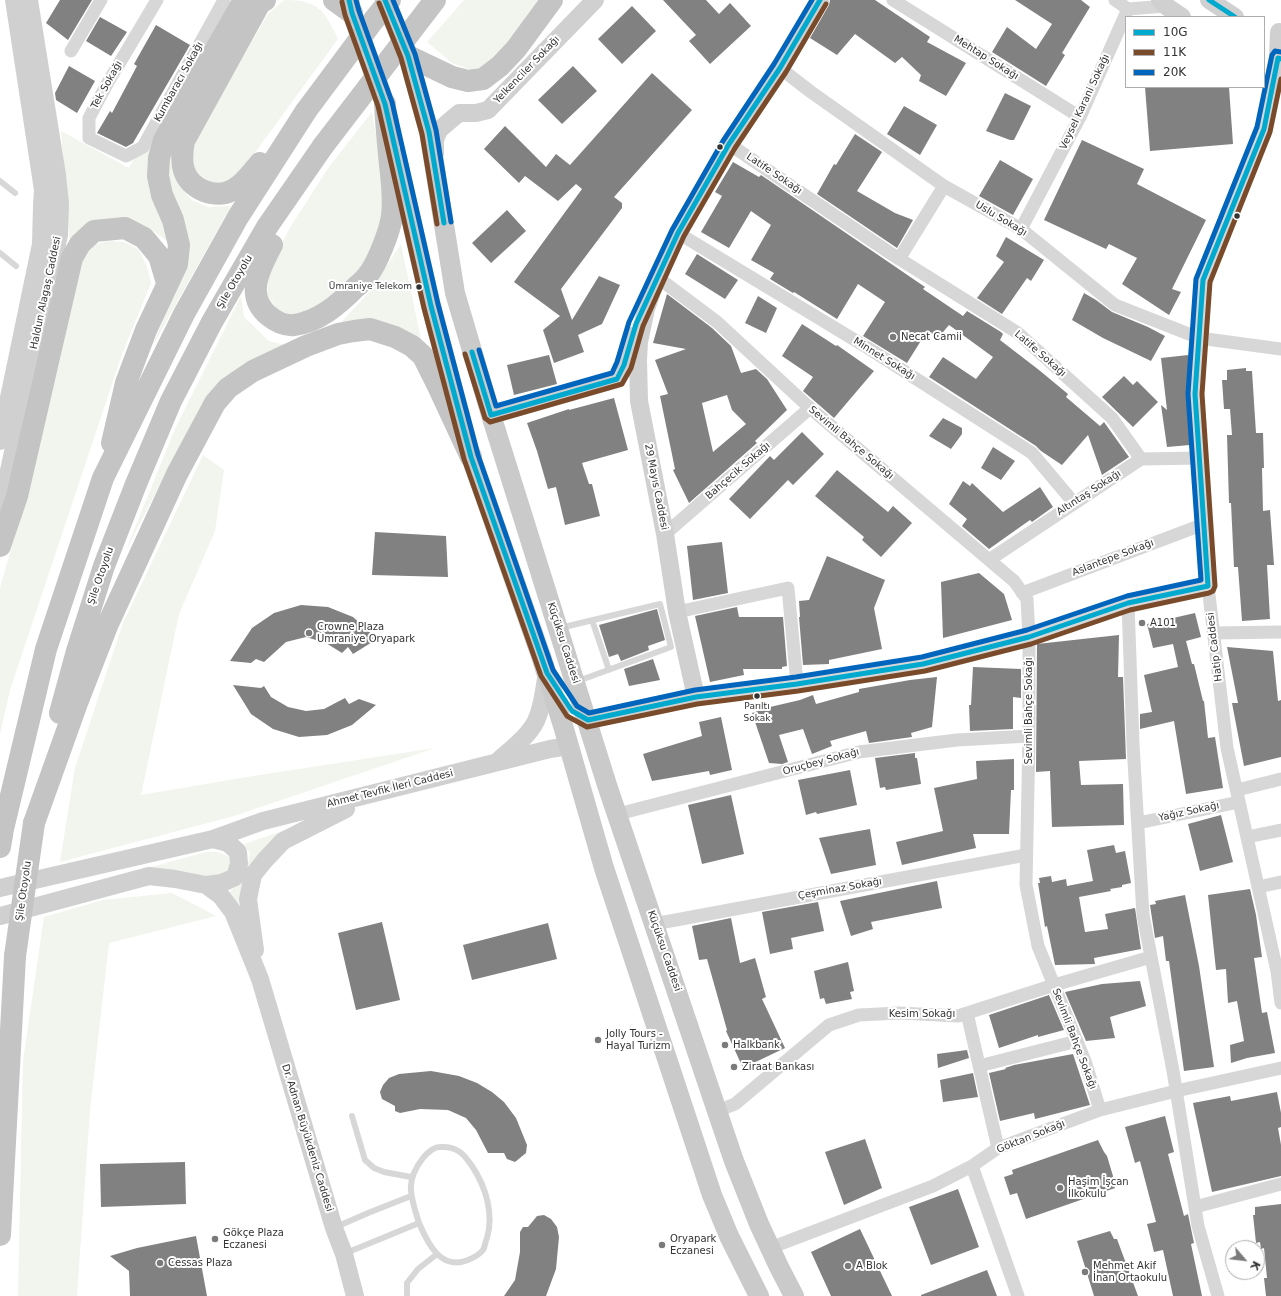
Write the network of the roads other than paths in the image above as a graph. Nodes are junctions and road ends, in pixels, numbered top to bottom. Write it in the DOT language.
graph roads {
  1 [pos="14,0"];
  2 [pos="29,0"];
  3 [pos="101,0"];
  4 [pos="156,0"];
  5 [pos="224,0"];
  6 [pos="244,0"];
  7 [pos="265,0"];
  8 [pos="334,0"];
  9 [pos="385,0"];
  10 [pos="390,0"];
  11 [pos="435,0"];
  12 [pos="552,0"];
  13 [pos="586,0"];
  14 [pos="595,0"];
  15 [pos="820,0"];
  16 [pos="893,0"];
  17 [pos="1115,0"];
  18 [pos="1209,0"];
  19 [pos="1163,3"];
  20 [pos="1128,4"];
  21 [pos="351,7"];
  22 [pos="578,16"];
  23 [pos="1181,16"];
  24 [pos="1233,16"];
  25 [pos="1275,31"];
  26 [pos="71,51"];
  27 [pos="408,56"];
  28 [pos="1274,57"];
  29 [pos="780,68"];
  30 [pos="1272,86"];
  31 [pos="385,104"];
  32 [pos="306,111"];
  33 [pos="1080,117"];
  34 [pos="728,144"];
  35 [pos="323,146"];
  36 [pos="126,156"];
  37 [pos="434,163"];
  38 [pos="0,181"];
  39 [pos="944,186"];
  40 [pos="15,193"];
  41 [pos="1021,229"];
  42 [pos="678,233"];
  43 [pos="0,253"];
  44 [pos="899,259"];
  45 [pos="16,266"];
  46 [pos="657,277"];
  47 [pos="167,283"];
  48 [pos="1199,338"];
  49 [pos="1281,349"];
  50 [pos="616,378"];
  51 [pos="638,401"];
  52 [pos="810,408"];
  53 [pos="491,415"];
  54 [pos="0,441"];
  55 [pos="471,457"];
  56 [pos="1200,458"];
  57 [pos="1141,459"];
  58 [pos="103,478"];
  59 [pos="1074,503"];
  60 [pos="0,513"];
  61 [pos="1204,524"];
  62 [pos="665,534"];
  63 [pos="0,546"];
  64 [pos="989,560"];
  65 [pos="1208,586"];
  66 [pos="1022,593"];
  67 [pos="1128,603"];
  68 [pos="677,612"];
  69 [pos="592,620"];
  70 [pos="558,628"];
  71 [pos="1281,632"];
  72 [pos="1214,633"];
  73 [pos="1029,637"];
  74 [pos="608,670"];
  75 [pos="546,673"];
  76 [pos="576,682"];
  77 [pos="797,684"];
  78 [pos="696,697"];
  79 [pos="588,720"];
  80 [pos="1029,736"];
  81 [pos="569,746"];
  82 [pos="496,763"];
  83 [pos="1281,779"];
  84 [pos="607,785"];
  85 [pos="383,791"];
  86 [pos="1238,796"];
  87 [pos="618,814"];
  88 [pos="34,823"];
  89 [pos="1138,823"];
  90 [pos="1281,830"];
  91 [pos="1247,837"];
  92 [pos="1,838"];
  93 [pos="213,839"];
  94 [pos="1026,855"];
  95 [pos="1281,882"];
  96 [pos="206,885"];
  97 [pos="1258,887"];
  98 [pos="0,888"];
  99 [pos="0,916"];
  100 [pos="654,924"];
  101 [pos="1151,956"];
  102 [pos="260,979"];
  103 [pos="1054,985"];
  104 [pos="1281,1003"];
  105 [pos="967,1012"];
  106 [pos="1077,1042"];
  107 [pos="979,1066"];
  108 [pos="1281,1068"];
  109 [pos="1176,1091"];
  110 [pos="1100,1110"];
  111 [pos="717,1111"];
  112 [pos="352,1116"];
  113 [pos="998,1148"];
  114 [pos="972,1166"];
  115 [pos="412,1177"];
  116 [pos="1281,1184"];
  117 [pos="411,1196"];
  118 [pos="1195,1207"];
  119 [pos="419,1223"];
  120 [pos="334,1228"];
  121 [pos="0,1236"];
  122 [pos="770,1248"];
  123 [pos="344,1254"];
  124 [pos="437,1254"];
  125 [pos="355,1296"];
  126 [pos="407,1296"];
  127 [pos="759,1296"];
  128 [pos="794,1296"];
  129 [pos="1018,1296"];
  130 [pos="1218,1296"];
  1 -- 54 [label="street, Haldun Alagaş Caddesi"];
  2 -- 60 [label="street, Haldun Alagaş Caddesi"];
  3 -- 26 [label="street"];
  4 -- 36 [label="street, Tek Sokağı"];
  5 -- 36 [label="street, Kumbaracı Sokağı"];
  6 -- 47 [label="highway"];
  7 -- 32 [label="highway"];
  8 -- 21 [label="highway"];
  9 -- 27 [label="main road, Küçüksu Caddesi"];
  10 -- 32 [label="highway, bridge"];
  11 -- 35 [label="highway, Şile Otoyolu, bridge"];
  12 -- 27 [label="highway"];
  13 -- 22 [label="street"];
  14 -- 22 [label="street, Yelkenciler Sokağı"];
  15 -- 29 [label="street, 29 Mayıs Caddesi"];
  16 -- 33 [label="street, Mehtap Sokağı"];
  17 -- 20 [label="street"];
  18 -- 24 [label="street"];
  19 -- 20 [label="street"];
  19 -- 23 [label="street"];
  20 -- 33 [label="street, Veysel Karani Sokağı"];
  21 -- 31 [label="main road"];
  22 -- 37 [label="street, Yelkenciler Sokağı"];
  25 -- 28 [label="street, Hatip Caddesi"];
  27 -- 37 [label="main road, Küçüksu Caddesi"];
  28 -- 30 [label="street, Hatip Caddesi"];
  29 -- 34 [label="street, 29 Mayıs Caddesi"];
  29 -- 39 [label="street, Uslu Sokağı"];
  30 -- 48 [label="street, Hatip Caddesi"];
  31 -- 35 [label="highway"];
  31 -- 55 [label="main road"];
  32 -- 58 [label="highway"];
  33 -- 41 [label="street, Veysel Karani Sokağı"];
  34 -- 42 [label="street, 29 Mayıs Caddesi"];
  34 -- 44 [label="street, Latife Sokağı"];
  35 -- 88 [label="highway, Şile Otoyolu"];
  37 -- 53 [label="main road, Küçüksu Caddesi"];
  38 -- 40 [label="lane"];
  39 -- 41 [label="street, Uslu Sokağı"];
  39 -- 44 [label="street"];
  41 -- 48 [label="street, Uslu Sokağı"];
  42 -- 46 [label="street, 29 Mayıs Caddesi"];
  42 -- 59 [label="street, Minnet Sokağı"];
  43 -- 45 [label="lane"];
  44 -- 57 [label="street, Latife Sokağı"];
  46 -- 50 [label="street, 29 Mayıs Caddesi"];
  46 -- 51 [label="street, 29 Mayıs Caddesi"];
  46 -- 52 [label="street, Sevimli Bahçe Sokağı"];
  47 -- 58 [label="highway"];
  47 -- 63 [label="highway"];
  48 -- 49 [label="street, Uslu Sokağı"];
  48 -- 56 [label="street, Hatip Caddesi"];
  50 -- 51 [label="street"];
  50 -- 53 [label="street"];
  51 -- 62 [label="street, 29 Mayıs Caddesi"];
  52 -- 62 [label="street, Bahçecik Sokağı"];
  52 -- 64 [label="street, Sevimli Bahçe Sokağı"];
  53 -- 70 [label="main road, Küçüksu Caddesi"];
  55 -- 75 [label="main road"];
  55 -- 88 [label="highway"];
  56 -- 57 [label="street"];
  56 -- 61 [label="street, Hatip Caddesi"];
  57 -- 59 [label="street, Altıntaş Sokağı"];
  58 -- 92 [label="highway"];
  59 -- 64 [label="street, Altıntaş Sokağı"];
  61 -- 65 [label="street, Hatip Caddesi"];
  61 -- 66 [label="street, Aslantepe Sokağı"];
  62 -- 68 [label="street, 29 Mayıs Caddesi"];
  64 -- 66 [label="street, Sevimli Bahçe Sokağı"];
  65 -- 67 [label="street"];
  65 -- 72 [label="street, Hatip Caddesi"];
  66 -- 73 [label="street, Sevimli Bahçe Sokağı"];
  67 -- 73 [label="street"];
  67 -- 89 [label="street"];
  68 -- 77 [label="street"];
  68 -- 78 [label="street, 29 Mayıs Caddesi"];
  69 -- 70 [label="lane"];
  69 -- 74 [label="lane"];
  69 -- 74 [label="lane"];
  70 -- 76 [label="main road, Küçüksu Caddesi"];
  71 -- 72 [label="street"];
  72 -- 86 [label="street, Hatip Caddesi"];
  73 -- 77 [label="street"];
  73 -- 80 [label="street, Sevimli Bahçe Sokağı"];
  74 -- 76 [label="lane"];
  75 -- 79 [label="main road"];
  75 -- 81 [label="main road"];
  75 -- 82 [label="street"];
  76 -- 79 [label="main road, Küçüksu Caddesi"];
  77 -- 78 [label="street"];
  78 -- 79 [label="street"];
  79 -- 84 [label="main road, Küçüksu Caddesi"];
  80 -- 87 [label="street, Oruçbey Sokağı"];
  80 -- 94 [label="street, Sevimli Bahçe Sokağı"];
  81 -- 82 [label="street, Ahmet Tevfik İleri Caddesi"];
  81 -- 84 [label="main road"];
  81 -- 127 [label="main road"];
  82 -- 85 [label="street, Ahmet Tevfik İleri Caddesi"];
  83 -- 86 [label="street, Yağız Sokağı"];
  84 -- 87 [label="main road, Küçüksu Caddesi"];
  85 -- 93 [label="street, Ahmet Tevfik İleri Caddesi"];
  85 -- 102 [label="street, Dr. Adnan Büyükdeniz Caddesi"];
  86 -- 89 [label="street, Yağız Sokağı"];
  86 -- 91 [label="street, Hatip Caddesi"];
  87 -- 100 [label="main road, Küçüksu Caddesi"];
  88 -- 121 [label="highway, Şile Otoyolu, bridge"];
  89 -- 101 [label="street"];
  90 -- 91 [label="street"];
  91 -- 97 [label="street, Hatip Caddesi"];
  93 -- 96 [label="street"];
  93 -- 98 [label="street, Ahmet Tevfik İleri Caddesi"];
  94 -- 100 [label="street, Çeşminaz Sokağı"];
  94 -- 103 [label="street, Sevimli Bahçe Sokağı"];
  95 -- 97 [label="street"];
  96 -- 99 [label="street"];
  96 -- 102 [label="street, Dr. Adnan Büyükdeniz Caddesi"];
  97 -- 104 [label="street, Hatip Caddesi"];
  100 -- 111 [label="main road, Küçüksu Caddesi"];
  101 -- 103 [label="street, Kesim Sokağı"];
  101 -- 109 [label="street"];
  102 -- 120 [label="street, Dr. Adnan Büyükdeniz Caddesi"];
  103 -- 105 [label="street, Kesim Sokağı"];
  103 -- 106 [label="street, Sevimli Bahçe Sokağı"];
  105 -- 107 [label="street"];
  105 -- 111 [label="street, Kesim Sokağı"];
  106 -- 107 [label="street"];
  106 -- 110 [label="street, Sevimli Bahçe Sokağı"];
  107 -- 113 [label="street"];
  108 -- 109 [label="street, Göktan Sokağı"];
  109 -- 110 [label="street, Göktan Sokağı"];
  109 -- 118 [label="street"];
  110 -- 113 [label="street, Göktan Sokağı"];
  111 -- 122 [label="main road, Küçüksu Caddesi"];
  112 -- 115 [label="lane"];
  113 -- 114 [label="street, Göktan Sokağı"];
  114 -- 122 [label="street, Göktan Sokağı"];
  114 -- 129 [label="street"];
  115 -- 117 [label="lane"];
  115 -- 124 [label="lane"];
  116 -- 118 [label="street"];
  117 -- 119 [label="lane"];
  117 -- 120 [label="lane"];
  118 -- 130 [label="street"];
  119 -- 123 [label="lane"];
  119 -- 124 [label="lane"];
  120 -- 123 [label="street, Dr. Adnan Büyükdeniz Caddesi"];
  122 -- 128 [label="main road, Küçüksu Caddesi"];
  123 -- 125 [label="street, Dr. Adnan Büyükdeniz Caddesi"];
  124 -- 126 [label="lane"];
}
